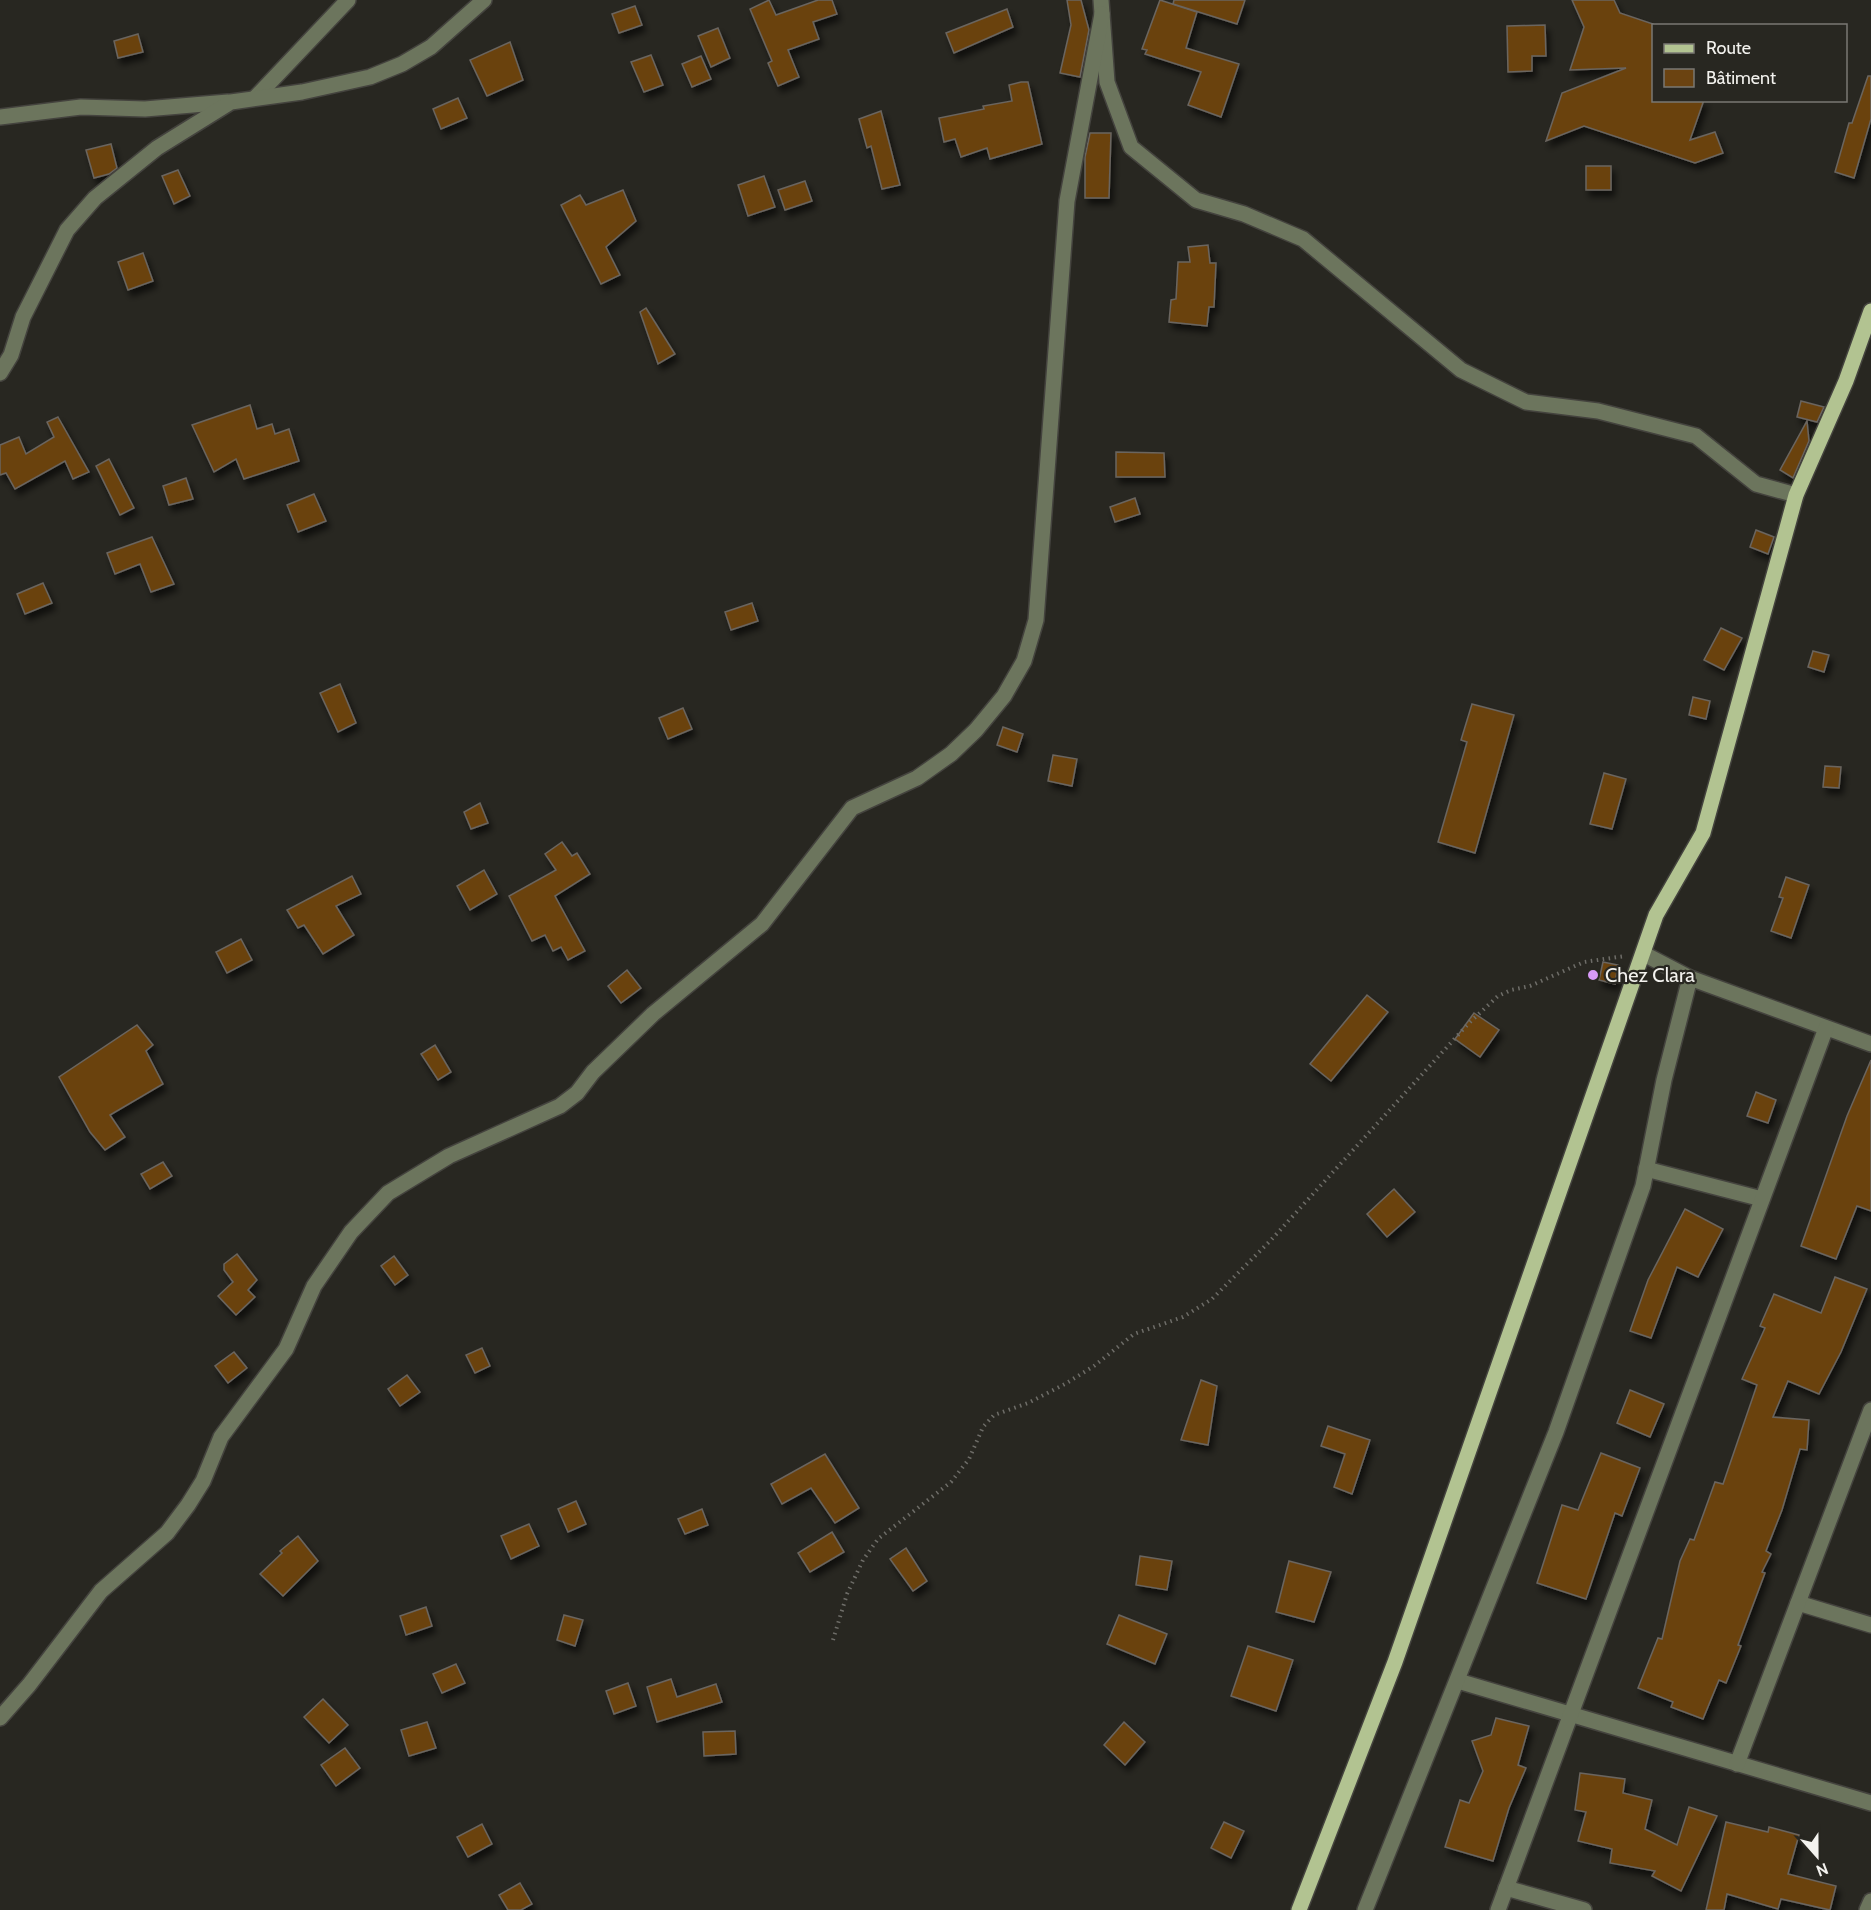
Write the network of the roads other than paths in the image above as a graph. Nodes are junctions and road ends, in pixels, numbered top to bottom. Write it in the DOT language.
graph roads {
  1 [pos="348,0"];
  2 [pos="484,0"];
  3 [pos="1101,7"];
  4 [pos="256,97"];
  5 [pos="231,102"];
  6 [pos="0,117"];
  7 [pos="1871,311"];
  8 [pos="0,373"];
  9 [pos="1796,495"];
  10 [pos="1644,954"];
  11 [pos="1690,978"];
  12 [pos="1826,1028"];
  13 [pos="1871,1044"];
  14 [pos="1646,1169"];
  15 [pos="1762,1199"];
  16 [pos="1871,1410"];
  17 [pos="1798,1603"];
  18 [pos="1871,1625"];
  19 [pos="1458,1681"];
  20 [pos="1571,1714"];
  21 [pos="0,1718"];
  22 [pos="1737,1764"];
  23 [pos="1871,1803"];
  24 [pos="1506,1888"];
  25 [pos="1871,1900"];
  26 [pos="1299,1910"];
  27 [pos="1365,1910"];
  28 [pos="1498,1910"];
  29 [pos="1584,1910"];
  30 [pos="1868,1910"];
  1 -- 4 [label="street"];
  2 -- 4 [label="street"];
  3 -- 9 [label="street"];
  3 -- 21 [label="street"];
  4 -- 5 [label="street"];
  5 -- 6 [label="street"];
  5 -- 8 [label="street"];
  7 -- 9 [label="main road"];
  9 -- 10 [label="main road"];
  10 -- 11 [label="street"];
  10 -- 26 [label="main road"];
  11 -- 12 [label="street"];
  11 -- 14 [label="street"];
  12 -- 13 [label="street"];
  12 -- 15 [label="street"];
  14 -- 15 [label="street"];
  14 -- 19 [label="street"];
  15 -- 20 [label="street"];
  16 -- 17 [label="street"];
  17 -- 18 [label="street"];
  17 -- 22 [label="street"];
  19 -- 20 [label="street"];
  19 -- 27 [label="street"];
  20 -- 22 [label="street"];
  20 -- 24 [label="street"];
  22 -- 23 [label="street"];
  24 -- 28 [label="street"];
  24 -- 29 [label="street"];
  25 -- 30 [label="street"];
}
